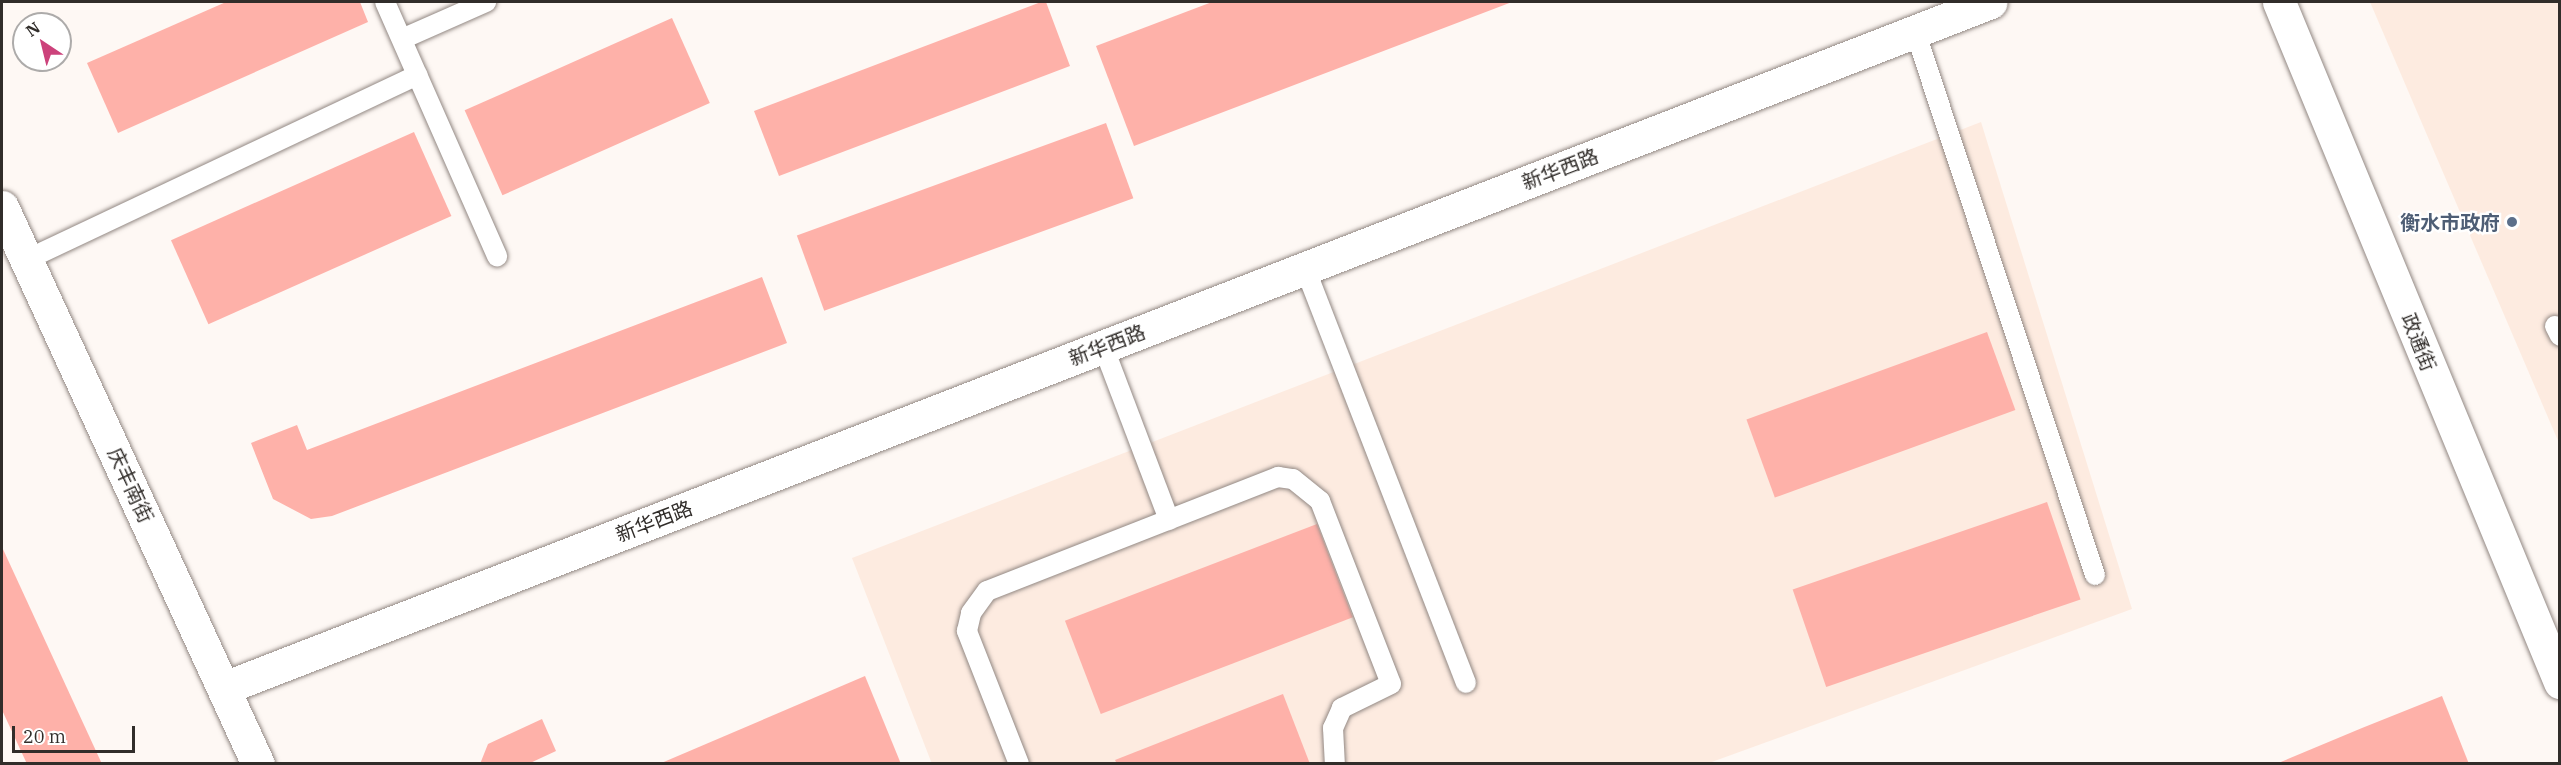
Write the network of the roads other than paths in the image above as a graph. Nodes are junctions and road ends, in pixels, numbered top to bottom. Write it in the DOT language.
graph roads {
  1 [pos="385,2"];
  2 [pos="486,2"];
  3 [pos="1991,2"];
  4 [pos="2279,2"];
  5 [pos="1915,31"];
  6 [pos="402,39"];
  7 [pos="418,75"];
  8 [pos="2,207"];
  9 [pos="497,256"];
  10 [pos="26,260"];
  11 [pos="1305,268"];
  12 [pos="1103,346"];
  13 [pos="1169,520"];
  14 [pos="2095,575"];
  15 [pos="2559,682"];
  16 [pos="1466,683"];
  17 [pos="224,688"];
  18 [pos="258,764"];
  19 [pos="1019,764"];
  20 [pos="1335,764"];
  1 -- 6 [label="lane"];
  2 -- 6 [label="lane"];
  3 -- 5 [label="street, 新华西路"];
  4 -- 15 [label="street, 政通街"];
  5 -- 11 [label="street, 新华西路"];
  5 -- 14 [label="lane"];
  6 -- 7 [label="lane"];
  7 -- 9 [label="lane"];
  7 -- 10 [label="lane"];
  8 -- 10 [label="street, 庆丰南街"];
  10 -- 17 [label="street, 庆丰南街"];
  11 -- 12 [label="street, 新华西路"];
  11 -- 16 [label="lane"];
  12 -- 13 [label="lane"];
  12 -- 17 [label="street, 新华西路"];
  13 -- 19 [label="lane"];
  13 -- 20 [label="lane"];
  17 -- 18 [label="street, 庆丰南街"];
}
